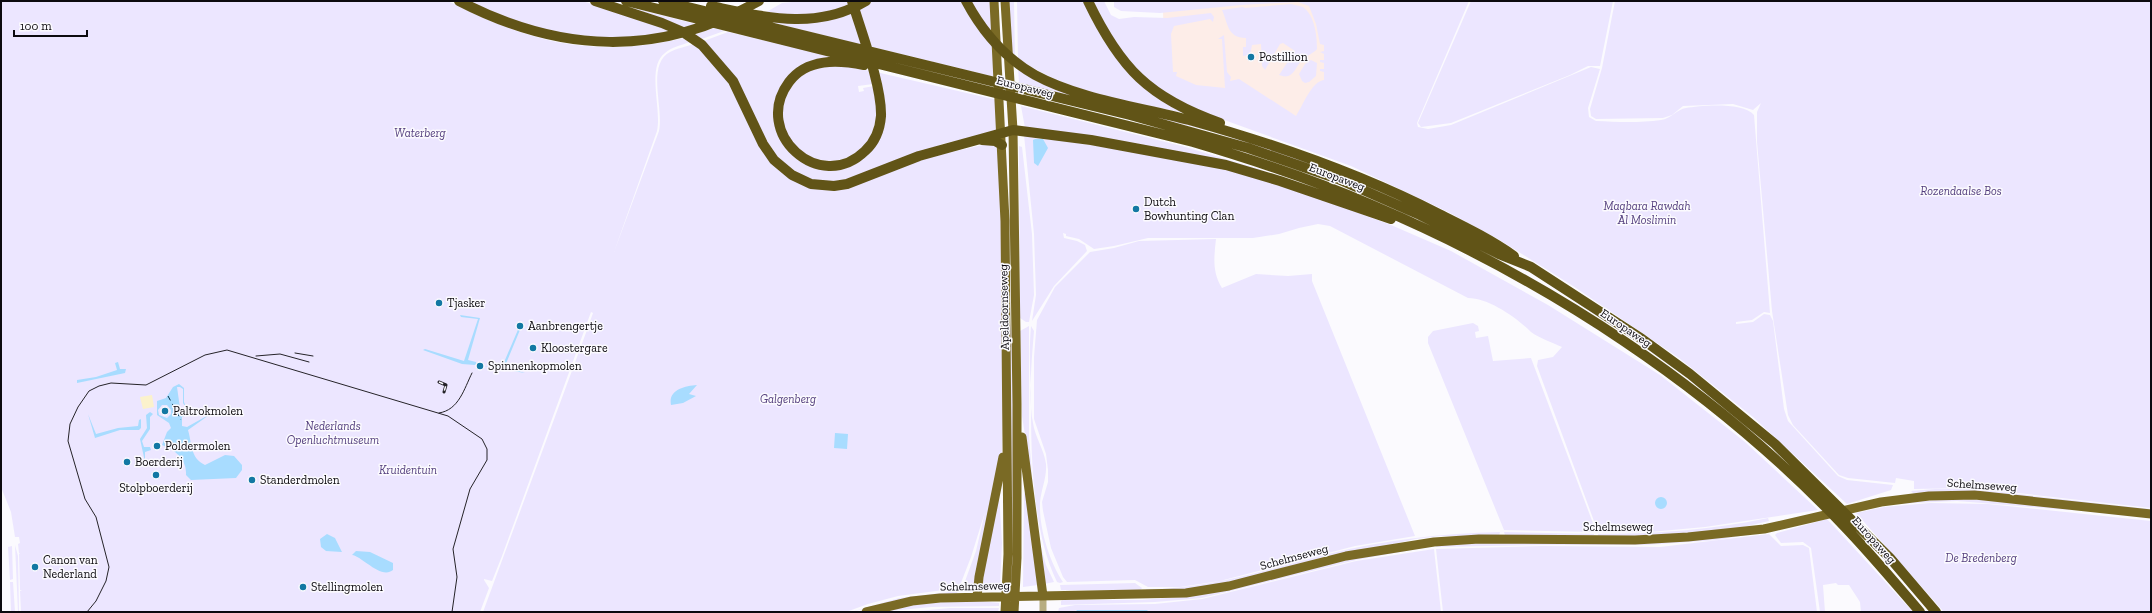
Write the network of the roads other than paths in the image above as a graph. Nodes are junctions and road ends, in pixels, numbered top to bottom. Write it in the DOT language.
graph roads {
  1 [pos="459,1"];
  2 [pos="595,1"];
  3 [pos="626,1"];
  4 [pos="663,1"];
  5 [pos="687,1"];
  6 [pos="759,1"];
  7 [pos="852,1"];
  8 [pos="866,1"];
  9 [pos="966,1"];
  10 [pos="994,1"];
  11 [pos="1005,1"];
  12 [pos="1088,1"];
  13 [pos="844,54"];
  14 [pos="894,65"];
  15 [pos="988,86"];
  16 [pos="1026,95"];
  17 [pos="1014,130"];
  18 [pos="1002,133"];
  19 [pos="980,140"];
  20 [pos="1002,145"];
  21 [pos="1294,152"];
  22 [pos="1441,237"];
  23 [pos="1531,268"];
  24 [pos="1017,404"];
  25 [pos="1006,446"];
  26 [pos="2151,514"];
  27 [pos="1043,596"];
  28 [pos="977,597"];
  29 [pos="866,612"];
  30 [pos="1004,612"];
  31 [pos="1014,612"];
  32 [pos="1043,612"];
  33 [pos="1920,612"];
  34 [pos="1936,612"];
  1 -- 6 [label="highway"];
  2 -- 19 [label="highway"];
  3 -- 13 [label="highway, Europaweg"];
  4 -- 13 [label="highway, Europaweg"];
  5 -- 8 [label="highway"];
  7 -- 13 [label="highway"];
  9 -- 21 [label="highway"];
  10 -- 18 [label="main road, Apeldoornseweg"];
  11 -- 17 [label="main road, Apeldoornseweg"];
  12 -- 21 [label="highway"];
  13 -- 14 [label="highway, Europaweg"];
  14 -- 15 [label="highway, Europaweg"];
  14 -- 15 [label="highway, Europaweg"];
  15 -- 16 [label="highway, Europaweg"];
  16 -- 22 [label="highway, Europaweg"];
  16 -- 23 [label="highway, Europaweg"];
  17 -- 18 [label="highway"];
  17 -- 22 [label="highway"];
  17 -- 24 [label="main road, Apeldoornseweg"];
  18 -- 19 [label="highway"];
  18 -- 20 [label="main road, Apeldoornseweg"];
  19 -- 20 [label="highway"];
  20 -- 25 [label="main road, Apeldoornseweg"];
  21 -- 23 [label="highway"];
  22 -- 33 [label="highway, Europaweg"];
  23 -- 34 [label="highway, Europaweg"];
  24 -- 27 [label="main road"];
  24 -- 31 [label="main road, Apeldoornseweg"];
  25 -- 28 [label="main road"];
  25 -- 30 [label="main road, Apeldoornseweg"];
  26 -- 27 [label="main road, Schelmseweg"];
  27 -- 28 [label="main road, Schelmseweg"];
  27 -- 32 [label="street"];
  28 -- 29 [label="main road, Schelmseweg"];
}
